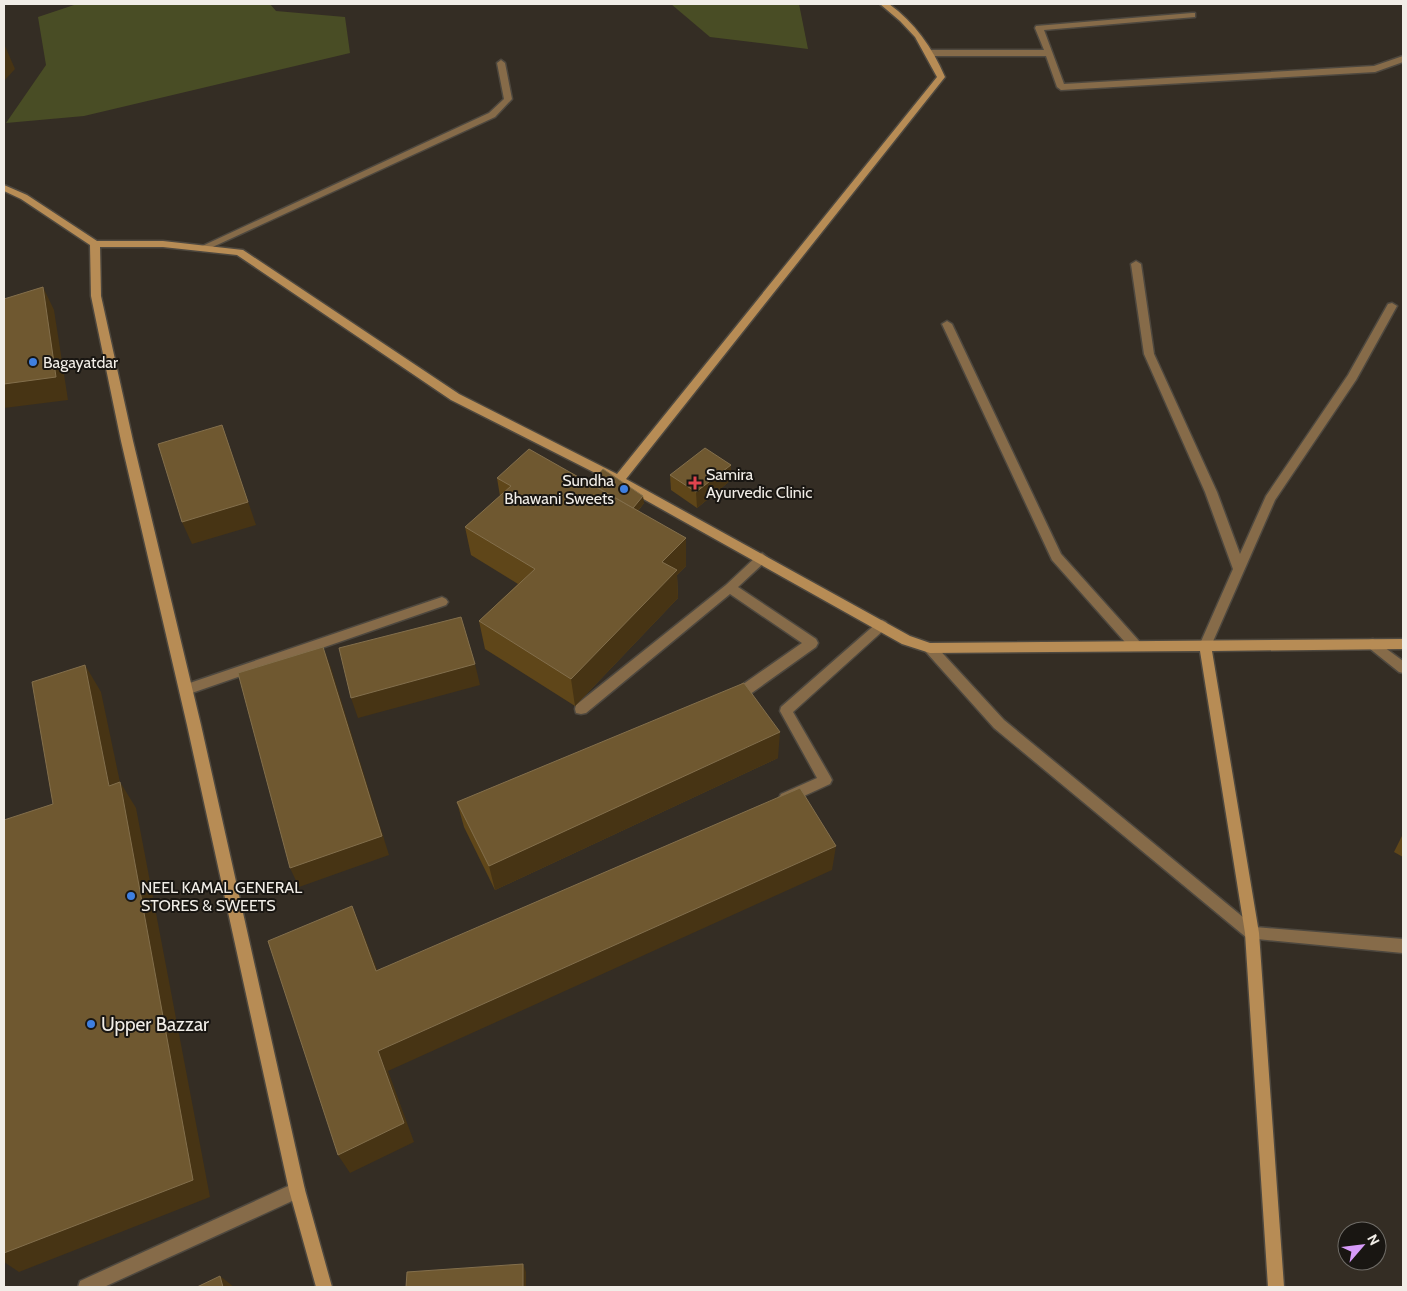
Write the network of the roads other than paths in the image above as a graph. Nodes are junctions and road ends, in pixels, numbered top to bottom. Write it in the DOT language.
graph roads {
  1 [pos="884,4"];
  2 [pos="1192,15"];
  3 [pos="931,53"];
  4 [pos="1050,53"];
  5 [pos="1403,59"];
  6 [pos="501,63"];
  7 [pos="4,188"];
  8 [pos="95,244"];
  9 [pos="203,248"];
  10 [pos="1136,264"];
  11 [pos="1392,306"];
  12 [pos="947,324"];
  13 [pos="619,480"];
  14 [pos="762,558"];
  15 [pos="1239,569"];
  16 [pos="730,588"];
  17 [pos="442,602"];
  18 [pos="882,626"];
  19 [pos="1373,644"];
  20 [pos="1403,644"];
  21 [pos="1136,646"];
  22 [pos="1205,646"];
  23 [pos="930,648"];
  24 [pos="1403,668"];
  25 [pos="186,690"];
  26 [pos="724,705"];
  27 [pos="581,710"];
  28 [pos="770,805"];
  29 [pos="1252,933"];
  30 [pos="1403,946"];
  31 [pos="297,1190"];
  32 [pos="86,1287"];
  33 [pos="324,1287"];
  34 [pos="1276,1287"];
  1 -- 3 [label="main road"];
  2 -- 4 [label="street"];
  3 -- 4 [label="street"];
  3 -- 13 [label="main road"];
  4 -- 5 [label="street"];
  6 -- 9 [label="street"];
  7 -- 8 [label="main road"];
  8 -- 9 [label="main road"];
  8 -- 25 [label="main road"];
  9 -- 13 [label="main road"];
  10 -- 15 [label="street"];
  11 -- 15 [label="street"];
  12 -- 21 [label="street"];
  13 -- 14 [label="main road"];
  14 -- 16 [label="street"];
  14 -- 18 [label="main road"];
  15 -- 22 [label="street"];
  16 -- 26 [label="street"];
  16 -- 27 [label="street"];
  17 -- 25 [label="street"];
  18 -- 23 [label="main road"];
  18 -- 28 [label="street"];
  19 -- 20 [label="main road"];
  19 -- 22 [label="main road"];
  19 -- 24 [label="street"];
  21 -- 22 [label="main road"];
  21 -- 23 [label="main road"];
  22 -- 29 [label="main road"];
  23 -- 29 [label="street"];
  25 -- 31 [label="main road"];
  29 -- 30 [label="street"];
  29 -- 34 [label="main road"];
  31 -- 32 [label="street"];
  31 -- 33 [label="main road"];
}
